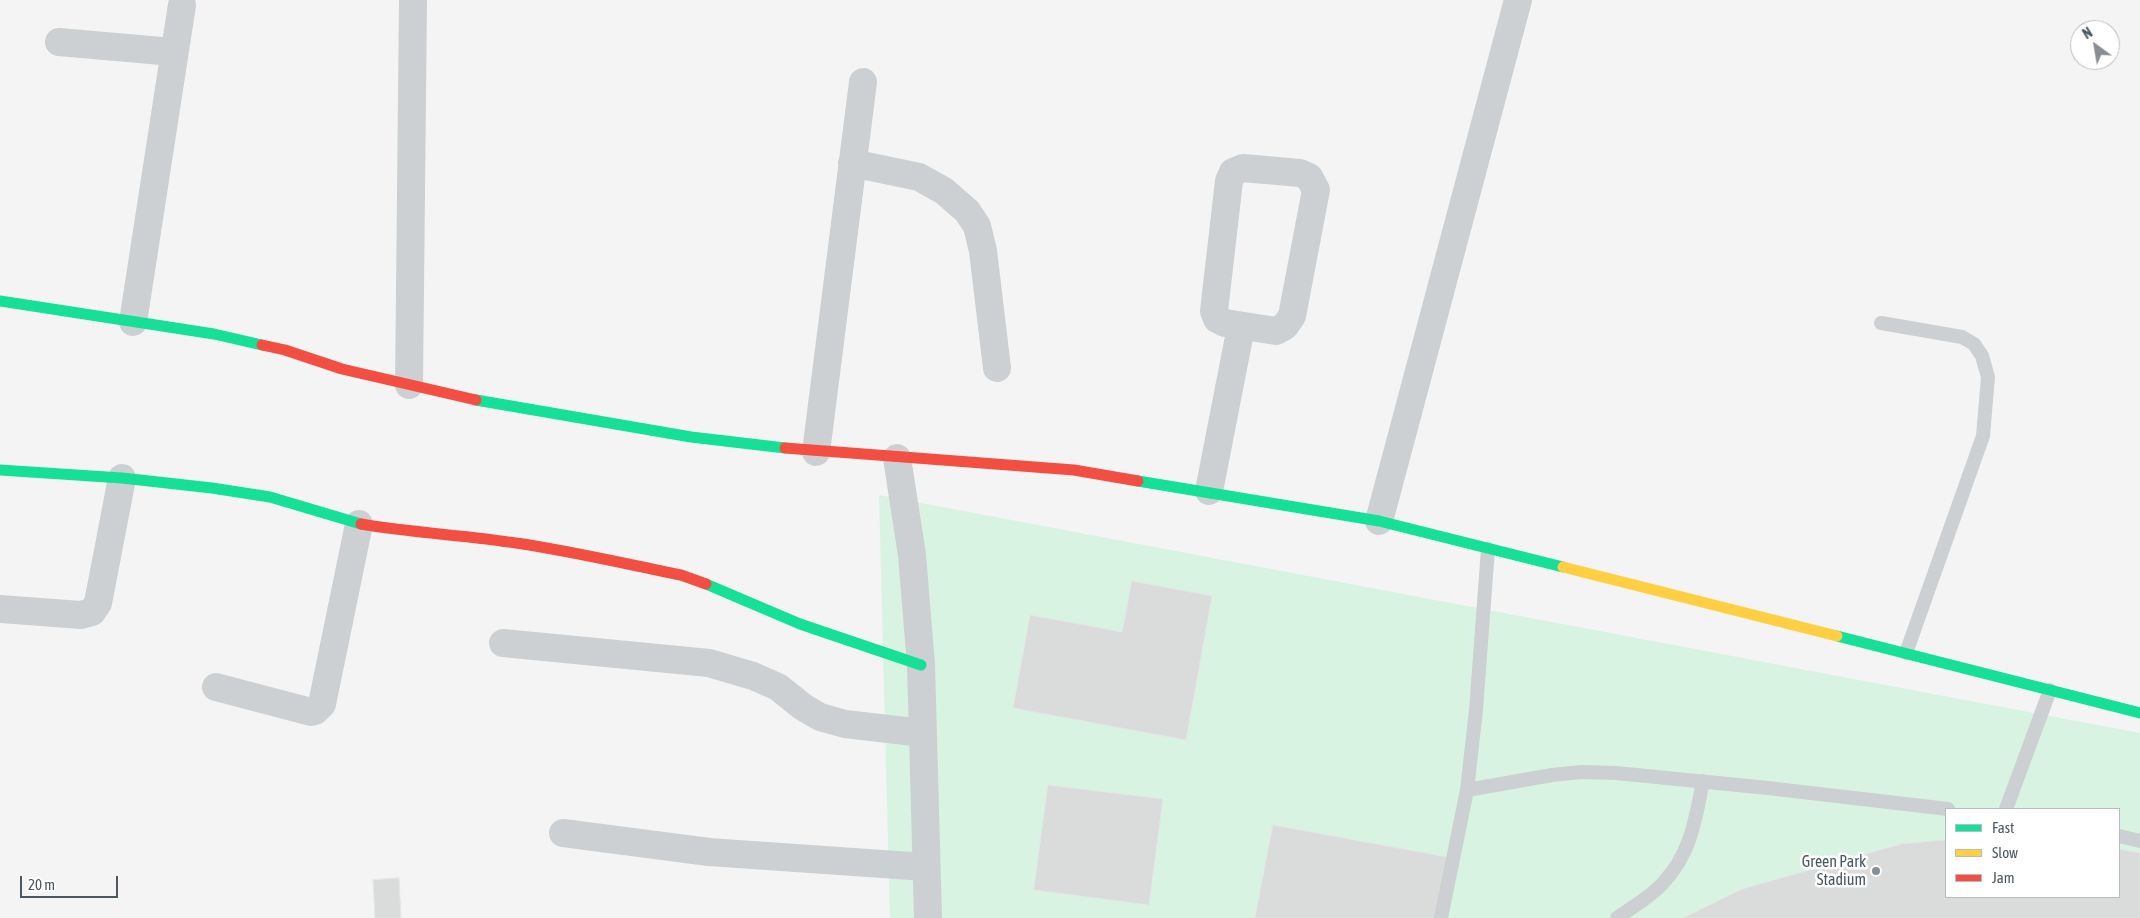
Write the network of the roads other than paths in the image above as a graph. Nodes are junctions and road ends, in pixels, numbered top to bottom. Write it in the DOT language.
graph roads {
  1 [pos="413,0"];
  2 [pos="1518,0"];
  3 [pos="182,5"];
  4 [pos="59,42"];
  5 [pos="173,52"];
  6 [pos="863,82"];
  7 [pos="852,163"];
  8 [pos="0,301"];
  9 [pos="134,322"];
  10 [pos="1882,323"];
  11 [pos="1241,327"];
  12 [pos="997,368"];
  13 [pos="409,385"];
  14 [pos="816,452"];
  15 [pos="897,458"];
  16 [pos="0,470"];
  17 [pos="122,478"];
  18 [pos="1209,491"];
  19 [pos="1379,521"];
  20 [pos="359,524"];
  21 [pos="1488,549"];
  22 [pos="0,609"];
  23 [pos="503,642"];
  24 [pos="1906,653"];
  25 [pos="921,665"];
  26 [pos="216,687"];
  27 [pos="2050,690"];
  28 [pos="2140,713"];
  29 [pos="923,733"];
  30 [pos="1703,781"];
  31 [pos="1467,790"];
  32 [pos="2006,808"];
  33 [pos="1945,809"];
  34 [pos="563,833"];
  35 [pos="2120,836"];
  36 [pos="2140,842"];
  37 [pos="926,866"];
  38 [pos="928,918"];
  39 [pos="1442,918"];
  40 [pos="1617,918"];
  1 -- 13 [label="street"];
  2 -- 19 [label="street"];
  3 -- 5 [label="street"];
  4 -- 5 [label="street"];
  5 -- 9 [label="street"];
  6 -- 7 [label="street"];
  7 -- 12 [label="street"];
  7 -- 14 [label="street"];
  8 -- 9 [label="street"];
  9 -- 13 [label="street"];
  10 -- 24 [label="lane"];
  11 -- 11 [label="street"];
  11 -- 18 [label="street"];
  13 -- 14 [label="street"];
  14 -- 15 [label="street"];
  15 -- 18 [label="street"];
  15 -- 25 [label="street"];
  16 -- 17 [label="street"];
  17 -- 20 [label="street"];
  17 -- 22 [label="street"];
  18 -- 19 [label="street"];
  19 -- 21 [label="street"];
  20 -- 25 [label="street"];
  20 -- 26 [label="street"];
  21 -- 24 [label="street"];
  21 -- 31 [label="lane"];
  23 -- 29 [label="street"];
  24 -- 27 [label="street"];
  25 -- 29 [label="street"];
  27 -- 28 [label="street"];
  27 -- 32 [label="lane"];
  29 -- 37 [label="street"];
  30 -- 31 [label="lane"];
  30 -- 33 [label="lane"];
  30 -- 40 [label="lane"];
  31 -- 39 [label="lane"];
  34 -- 37 [label="street"];
  35 -- 36 [label="lane"];
  37 -- 38 [label="street"];
}
